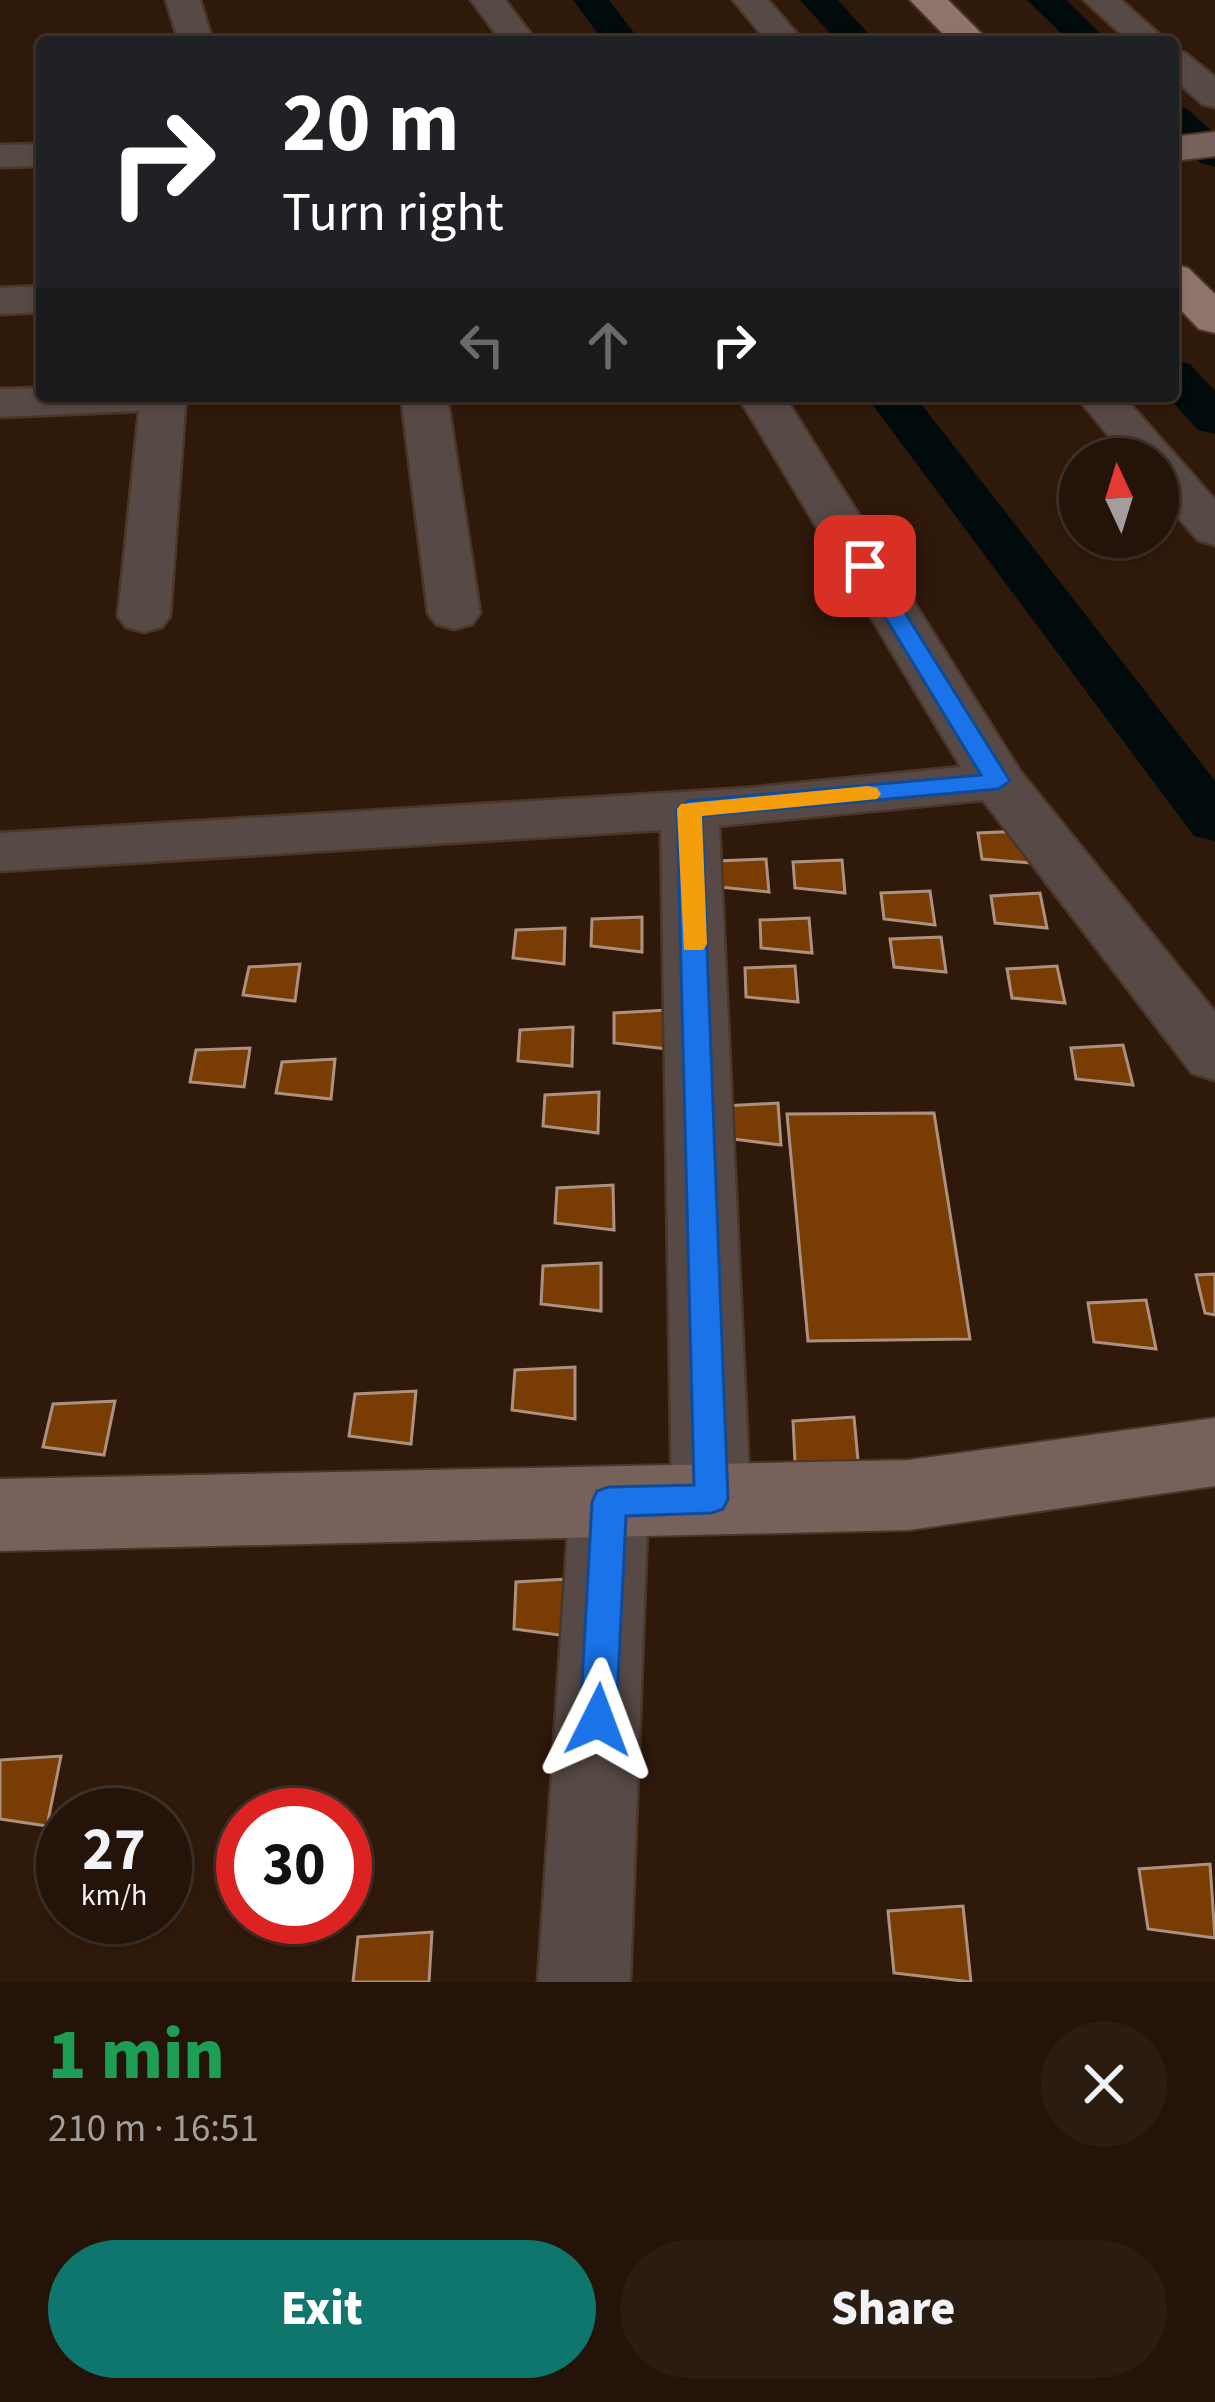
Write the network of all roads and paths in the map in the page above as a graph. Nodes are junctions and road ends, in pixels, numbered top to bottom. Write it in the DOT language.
graph roads {
  1 [pos="183,0"];
  2 [pos="488,0"];
  3 [pos="750,0"];
  4 [pos="890,0"];
  5 [pos="928,0"];
  6 [pos="1100,0"];
  7 [pos="195,36"];
  8 [pos="515,36"];
  9 [pos="782,36"];
  10 [pos="926,36"];
  11 [pos="966,36"];
  12 [pos="1144,36"];
  13 [pos="1179,70"];
  14 [pos="1206,115"];
  15 [pos="1179,143"];
  16 [pos="36,155"];
  17 [pos="0,156"];
  18 [pos="1179,237"];
  19 [pos="1215,271"];
  20 [pos="1179,283"];
  21 [pos="36,299"];
  22 [pos="0,301"];
  23 [pos="1215,320"];
  24 [pos="36,401"];
  25 [pos="166,402"];
  26 [pos="425,402"];
  27 [pos="765,402"];
  28 [pos="1104,402"];
  29 [pos="0,403"];
  30 [pos="1135,438"];
  31 [pos="1179,489"];
  32 [pos="1215,530"];
  33 [pos="454,614"];
  34 [pos="144,616"];
  35 [pos="998,781"];
  36 [pos="689,809"];
  37 [pos="0,851"];
  38 [pos="1215,1057"];
  39 [pos="1215,1452"];
  40 [pos="711,1499"];
  41 [pos="609,1502"];
  42 [pos="0,1515"];
  43 [pos="584,1982"];
  1 -- 7 [label="street"];
  2 -- 8 [label="street"];
  3 -- 9 [label="street"];
  4 -- 10 [label="main road"];
  5 -- 11 [label="main road"];
  6 -- 12 [label="street"];
  13 -- 14 [label="street"];
  14 -- 15 [label="street"];
  16 -- 17 [label="street"];
  18 -- 19 [label="main road"];
  20 -- 23 [label="main road"];
  21 -- 22 [label="street"];
  24 -- 29 [label="street"];
  25 -- 34 [label="street"];
  26 -- 33 [label="street"];
  27 -- 35 [label="street"];
  28 -- 30 [label="street"];
  31 -- 32 [label="street"];
  35 -- 36 [label="street"];
  35 -- 38 [label="street"];
  36 -- 37 [label="street"];
  36 -- 40 [label="street"];
  39 -- 40 [label="street"];
  40 -- 41 [label="street"];
  41 -- 42 [label="street"];
  41 -- 43 [label="street"];
}
